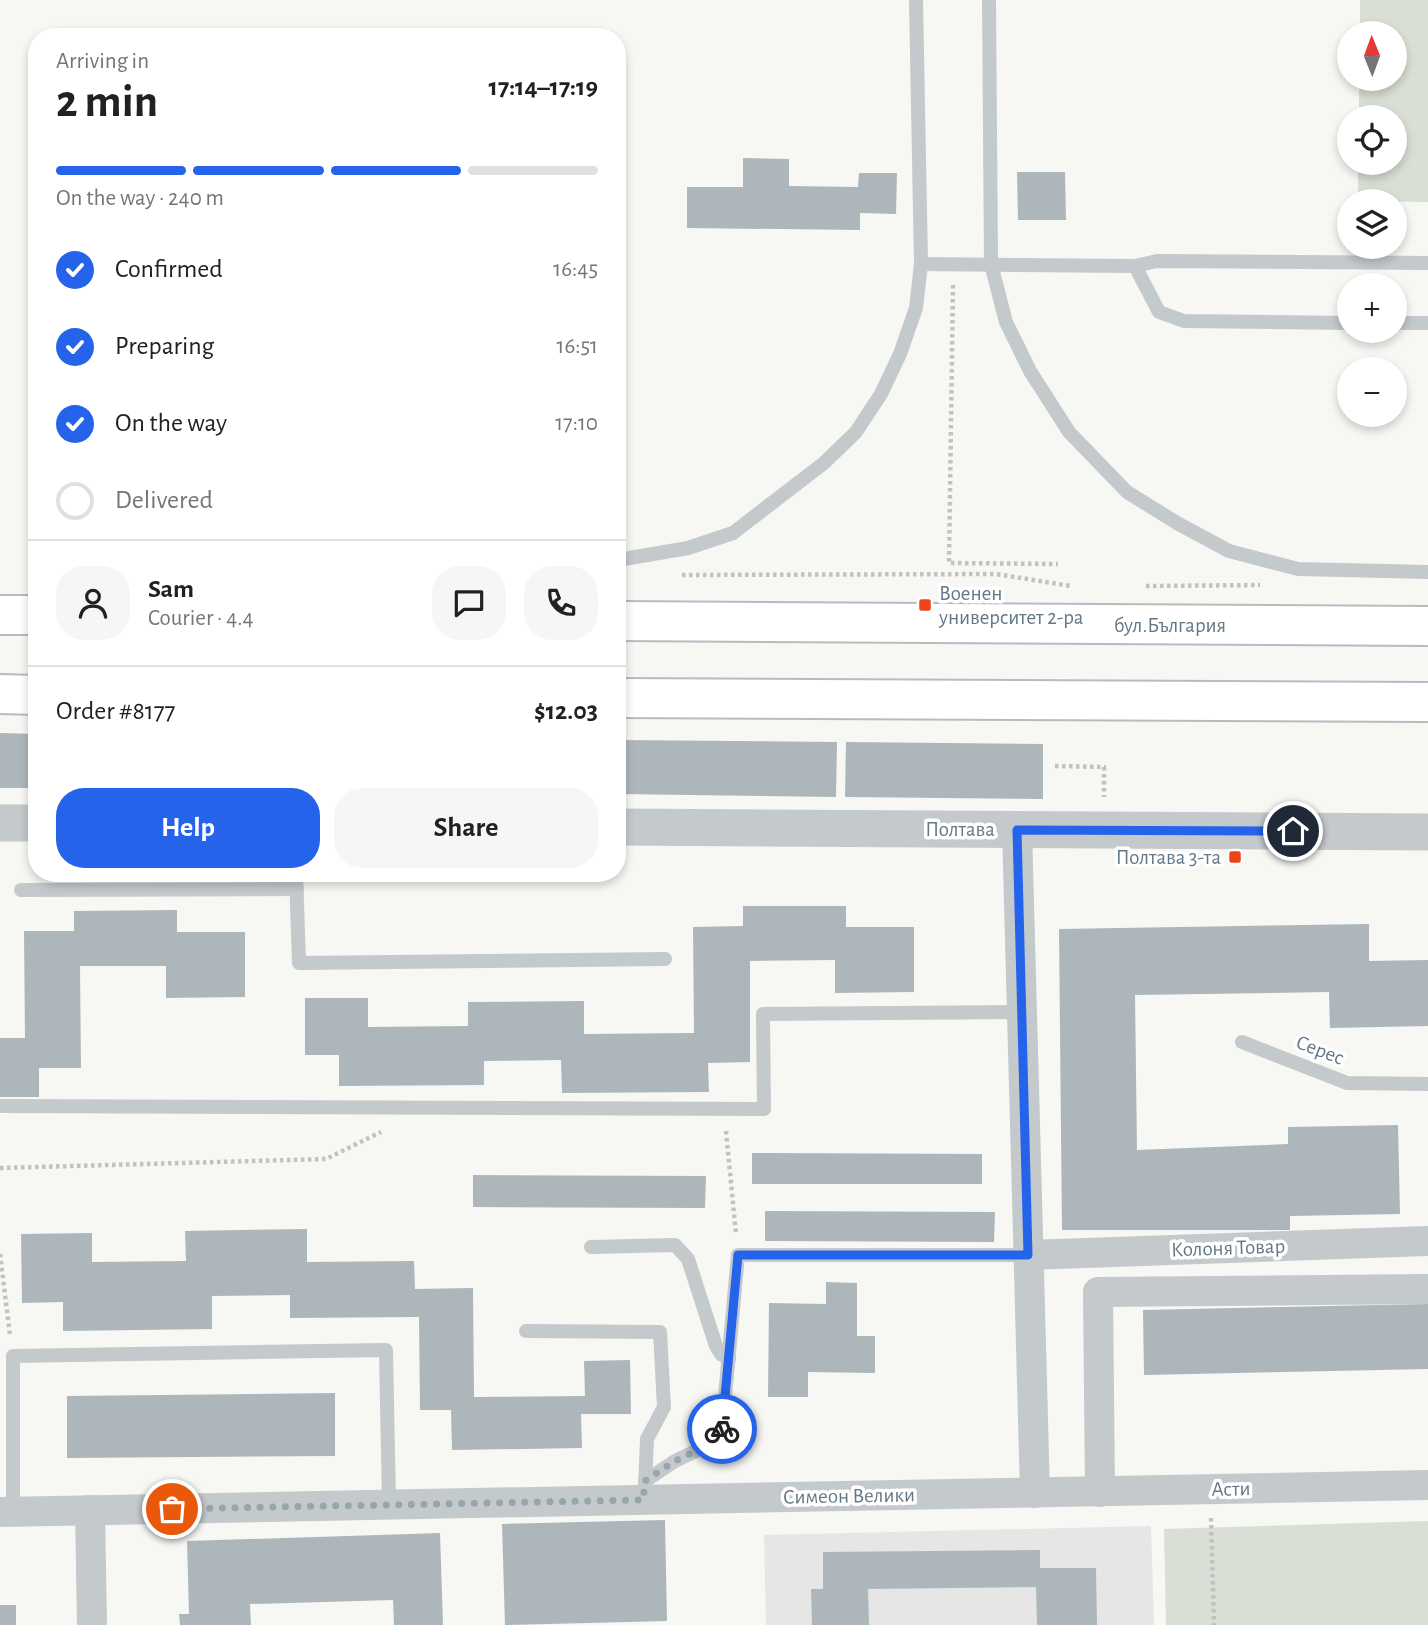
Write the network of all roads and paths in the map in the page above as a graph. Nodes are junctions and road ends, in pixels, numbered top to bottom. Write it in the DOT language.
graph roads {
  1 [pos="916,0"];
  2 [pos="989,0"];
  3 [pos="1428,263"];
  4 [pos="921,264"];
  5 [pos="953,264"];
  6 [pos="991,264"];
  7 [pos="1135,266"];
  8 [pos="1337,323"];
  9 [pos="1407,323"];
  10 [pos="1428,323"];
  11 [pos="626,559"];
  12 [pos="1058,564"];
  13 [pos="1428,572"];
  14 [pos="672,575"];
  15 [pos="1264,585"];
  16 [pos="1072,586"];
  17 [pos="1140,586"];
  18 [pos="0,615"];
  19 [pos="28,615"];
  20 [pos="626,621"];
  21 [pos="1428,626"];
  22 [pos="0,694"];
  23 [pos="28,695"];
  24 [pos="626,698"];
  25 [pos="1428,702"];
  26 [pos="1055,766"];
  27 [pos="0,823"];
  28 [pos="28,823"];
  29 [pos="626,827"];
  30 [pos="1017,830"];
  31 [pos="1104,830"];
  32 [pos="1428,832"];
  33 [pos="297,882"];
  34 [pos="297,890"];
  35 [pos="21,891"];
  36 [pos="665,959"];
  37 [pos="1022,1012"];
  38 [pos="1242,1042"];
  39 [pos="1428,1084"];
  40 [pos="0,1106"];
  41 [pos="428,1108"];
  42 [pos="724,1109"];
  43 [pos="0,1168"];
  44 [pos="1428,1241"];
  45 [pos="592,1247"];
  46 [pos="0,1254"];
  47 [pos="738,1255"];
  48 [pos="1028,1255"];
  49 [pos="1428,1289"];
  50 [pos="526,1331"];
  51 [pos="13,1356"];
  52 [pos="729,1359"];
  53 [pos="1428,1485"];
  54 [pos="1210,1489"];
  55 [pos="644,1490"];
  56 [pos="1100,1492"];
  57 [pos="1035,1493"];
  58 [pos="389,1504"];
  59 [pos="90,1510"];
  60 [pos="7,1512"];
  61 [pos="92,1625"];
  62 [pos="1214,1625"];
  1 -- 4 [label="lane"];
  2 -- 6 [label="lane"];
  3 -- 7 [label="lane"];
  4 -- 5 [label="lane"];
  4 -- 11 [label="lane"];
  5 -- 6 [label="lane"];
  5 -- 12 [label="path"];
  6 -- 7 [label="lane"];
  6 -- 13 [label="lane"];
  7 -- 8 [label="lane"];
  9 -- 10 [label="lane"];
  14 -- 16 [label="path"];
  15 -- 17 [label="path"];
  18 -- 19 [label="main road"];
  20 -- 21 [label="main road, бул.България"];
  22 -- 23 [label="main road"];
  24 -- 25 [label="main road"];
  26 -- 31 [label="path"];
  27 -- 28 [label="street"];
  29 -- 30 [label="street, Полтава"];
  30 -- 31 [label="street, Полтава"];
  30 -- 37 [label="street"];
  31 -- 32 [label="street, Полтава"];
  33 -- 34 [label="lane"];
  34 -- 35 [label="lane"];
  34 -- 36 [label="lane"];
  37 -- 42 [label="lane"];
  37 -- 48 [label="street"];
  38 -- 39 [label="lane, Серес"];
  40 -- 41 [label="lane"];
  41 -- 42 [label="lane"];
  41 -- 43 [label="path"];
  42 -- 47 [label="path"];
  44 -- 48 [label="street, Колоня Товар"];
  45 -- 52 [label="lane"];
  46 -- 51 [label="path"];
  47 -- 48 [label="lane"];
  47 -- 52 [label="lane"];
  48 -- 57 [label="street"];
  49 -- 56 [label="street"];
  50 -- 55 [label="lane"];
  51 -- 58 [label="lane"];
  51 -- 60 [label="lane"];
  52 -- 55 [label="lane"];
  53 -- 54 [label="street, Асти"];
  54 -- 56 [label="street, Асти"];
  54 -- 62 [label="path"];
  55 -- 57 [label="street, Симеон Велики"];
  55 -- 58 [label="street, Симеон Велики"];
  56 -- 57 [label="street, Асти"];
  58 -- 59 [label="street, Симеон Велики"];
  59 -- 60 [label="street, Симеон Велики"];
  59 -- 61 [label="street"];
}
